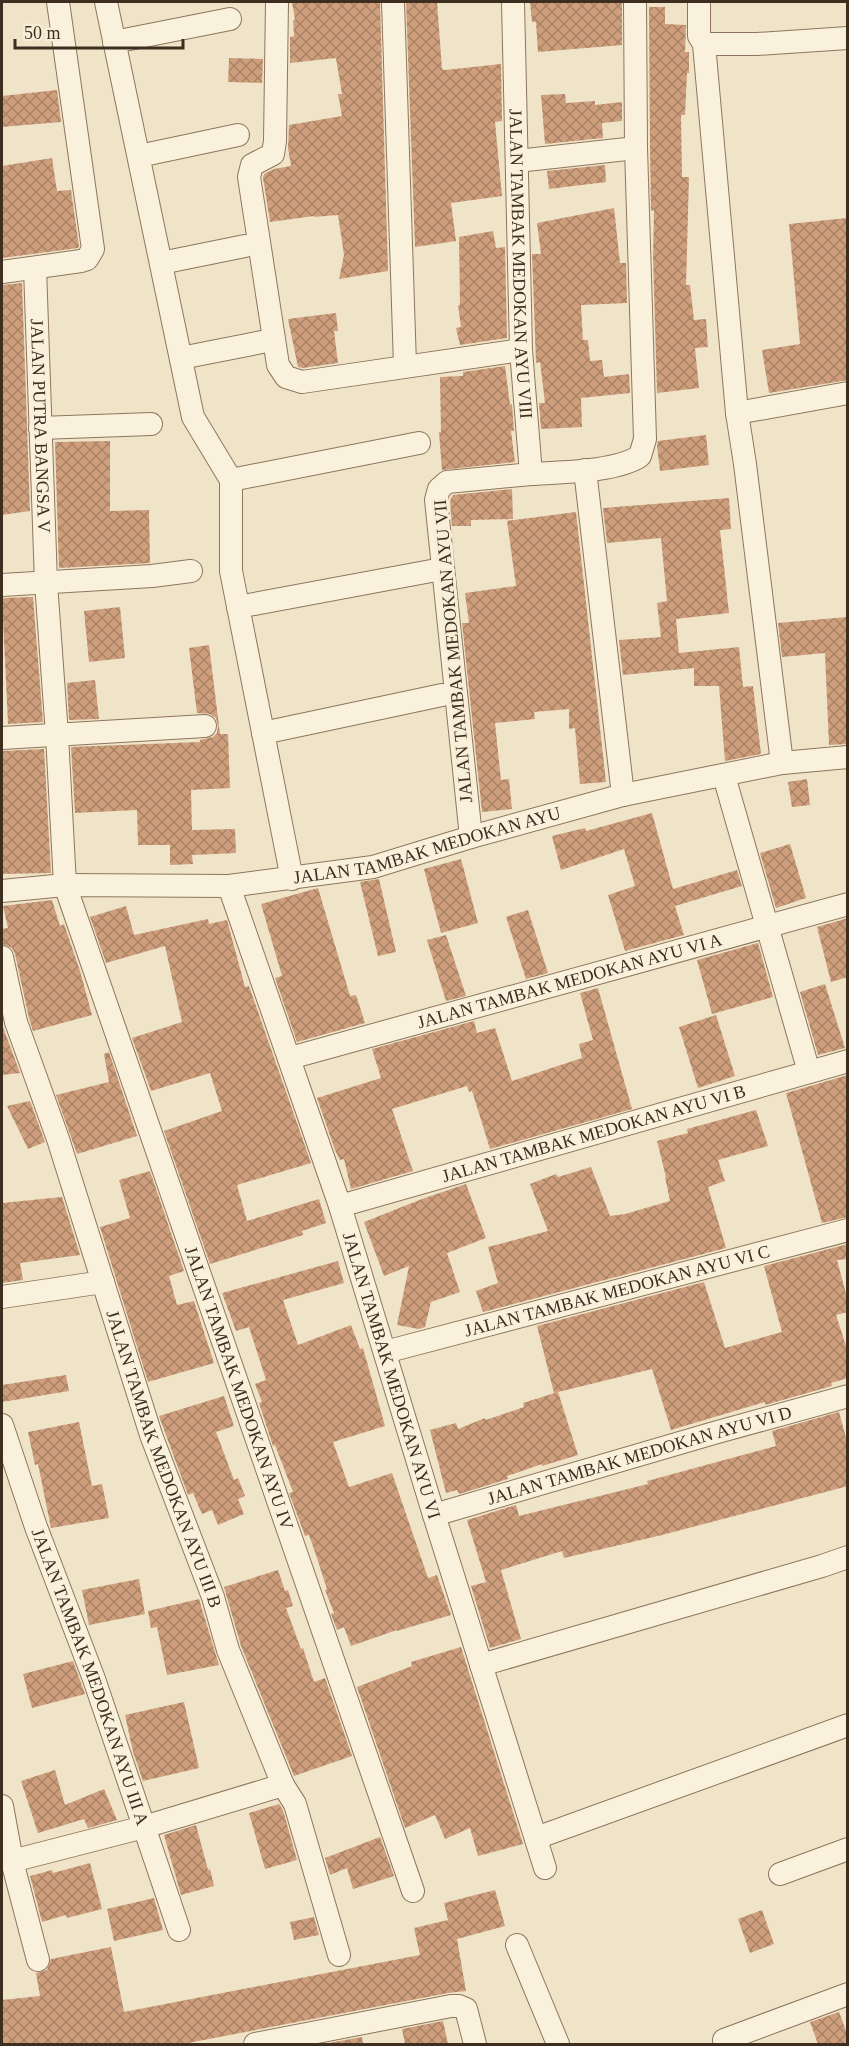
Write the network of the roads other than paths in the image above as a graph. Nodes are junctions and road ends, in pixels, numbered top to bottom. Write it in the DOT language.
graph roads {
  1 [pos="58,2"];
  2 [pos="106,2"];
  3 [pos="278,2"];
  4 [pos="393,2"];
  5 [pos="513,2"];
  6 [pos="635,2"];
  7 [pos="699,2"];
  8 [pos="230,19"];
  9 [pos="848,38"];
  10 [pos="114,42"];
  11 [pos="705,44"];
  12 [pos="238,135"];
  13 [pos="636,148"];
  14 [pos="138,156"];
  15 [pos="517,161"];
  16 [pos="245,246"];
  17 [pos="161,263"];
  18 [pos="34,268"];
  19 [pos="2,272"];
  20 [pos="262,342"];
  21 [pos="521,350"];
  22 [pos="181,358"];
  23 [pos="405,365"];
  24 [pos="848,393"];
  25 [pos="737,413"];
  26 [pos="151,424"];
  27 [pos="40,428"];
  28 [pos="419,442"];
  29 [pos="585,470"];
  30 [pos="531,474"];
  31 [pos="231,480"];
  32 [pos="431,571"];
  33 [pos="191,572"];
  34 [pos="46,583"];
  35 [pos="2,585"];
  36 [pos="238,607"];
  37 [pos="442,695"];
  38 [pos="205,726"];
  39 [pos="263,733"];
  40 [pos="57,735"];
  41 [pos="2,738"];
  42 [pos="848,757"];
  43 [pos="782,763"];
  44 [pos="724,776"];
  45 [pos="623,795"];
  46 [pos="471,837"];
  47 [pos="292,879"];
  48 [pos="64,885"];
  49 [pos="229,886"];
  50 [pos="2,891"];
  51 [pos="848,904"];
  52 [pos="768,926"];
  53 [pos="2,957"];
  54 [pos="290,1058"];
  55 [pos="848,1061"];
  56 [pos="809,1072"];
  57 [pos="340,1206"];
  58 [pos="848,1230"];
  59 [pos="103,1282"];
  60 [pos="2,1297"];
  61 [pos="385,1352"];
  62 [pos="848,1396"];
  63 [pos="2,1425"];
  64 [pos="434,1515"];
  65 [pos="848,1557"];
  66 [pos="481,1665"];
  67 [pos="848,1725"];
  68 [pos="283,1785"];
  69 [pos="2,1806"];
  70 [pos="144,1827"];
  71 [pos="536,1838"];
  72 [pos="848,1849"];
  73 [pos="12,1861"];
  74 [pos="545,1868"];
  75 [pos="780,1874"];
  76 [pos="413,1891"];
  77 [pos="179,1930"];
  78 [pos="517,1945"];
  79 [pos="339,1955"];
  80 [pos="38,1960"];
  81 [pos="848,1994"];
  82 [pos="724,2040"];
  83 [pos="255,2044"];
  84 [pos="475,2044"];
  85 [pos="558,2044"];
  1 -- 18 [label="street"];
  2 -- 10 [label="street"];
  3 -- 23 [label="street"];
  4 -- 23 [label="street"];
  5 -- 15 [label="street, JALAN TAMBAK MEDOKAN AYU VIII"];
  6 -- 13 [label="street"];
  7 -- 11 [label="street"];
  8 -- 10 [label="street"];
  9 -- 11 [label="street"];
  10 -- 14 [label="street"];
  11 -- 25 [label="street"];
  12 -- 14 [label="street"];
  13 -- 15 [label="street"];
  13 -- 29 [label="street"];
  14 -- 17 [label="street"];
  15 -- 21 [label="street, JALAN TAMBAK MEDOKAN AYU VIII"];
  16 -- 17 [label="street"];
  17 -- 22 [label="street"];
  18 -- 19 [label="street"];
  18 -- 27 [label="street, JALAN PUTRA BANGSA V"];
  20 -- 22 [label="street"];
  21 -- 23 [label="street"];
  21 -- 30 [label="street, JALAN TAMBAK MEDOKAN AYU VIII"];
  22 -- 31 [label="street"];
  24 -- 25 [label="street"];
  25 -- 43 [label="street"];
  26 -- 27 [label="street"];
  27 -- 34 [label="street, JALAN PUTRA BANGSA V"];
  28 -- 31 [label="street"];
  29 -- 30 [label="street"];
  29 -- 45 [label="street"];
  30 -- 46 [label="street, JALAN TAMBAK MEDOKAN AYU VII"];
  31 -- 36 [label="street"];
  32 -- 36 [label="street"];
  33 -- 34 [label="street"];
  34 -- 35 [label="street"];
  34 -- 40 [label="street, JALAN PUTRA BANGSA V"];
  36 -- 39 [label="street"];
  37 -- 39 [label="street"];
  38 -- 40 [label="street"];
  39 -- 47 [label="street"];
  40 -- 41 [label="street"];
  40 -- 48 [label="street, JALAN TAMBAK MEDOKAN AYU IV"];
  42 -- 43 [label="street, JALAN TAMBAK MEDOKAN AYU"];
  43 -- 44 [label="street, JALAN TAMBAK MEDOKAN AYU"];
  44 -- 45 [label="street, JALAN TAMBAK MEDOKAN AYU"];
  44 -- 52 [label="street"];
  45 -- 46 [label="street, JALAN TAMBAK MEDOKAN AYU"];
  46 -- 47 [label="street, JALAN TAMBAK MEDOKAN AYU"];
  47 -- 49 [label="street, JALAN TAMBAK MEDOKAN AYU"];
  48 -- 49 [label="street, JALAN TAMBAK MEDOKAN AYU"];
  48 -- 50 [label="street, JALAN TAMBAK MEDOKAN AYU"];
  48 -- 76 [label="street, JALAN TAMBAK MEDOKAN AYU IV"];
  49 -- 54 [label="street, JALAN TAMBAK MEDOKAN AYU VI"];
  51 -- 52 [label="street, JALAN TAMBAK MEDOKAN AYU VI A"];
  52 -- 54 [label="street, JALAN TAMBAK MEDOKAN AYU VI A"];
  52 -- 56 [label="street"];
  53 -- 59 [label="street, JALAN TAMBAK MEDOKAN AYU III B"];
  54 -- 57 [label="street, JALAN TAMBAK MEDOKAN AYU VI"];
  55 -- 56 [label="street, JALAN TAMBAK MEDOKAN AYU VI B"];
  56 -- 57 [label="street, JALAN TAMBAK MEDOKAN AYU VI B"];
  57 -- 61 [label="street, JALAN TAMBAK MEDOKAN AYU VI"];
  58 -- 61 [label="street, JALAN TAMBAK MEDOKAN AYU VI C"];
  59 -- 60 [label="street"];
  59 -- 68 [label="street, JALAN TAMBAK MEDOKAN AYU III B"];
  61 -- 64 [label="street, JALAN TAMBAK MEDOKAN AYU VI"];
  62 -- 64 [label="street, JALAN TAMBAK MEDOKAN AYU VI D"];
  63 -- 70 [label="street, JALAN TAMBAK MEDOKAN AYU III A"];
  64 -- 66 [label="street, JALAN TAMBAK MEDOKAN AYU VI"];
  65 -- 66 [label="street"];
  66 -- 71 [label="street, JALAN TAMBAK MEDOKAN AYU VI"];
  67 -- 71 [label="street"];
  68 -- 70 [label="street"];
  68 -- 79 [label="street, JALAN TAMBAK MEDOKAN AYU III B"];
  69 -- 73 [label="street"];
  70 -- 73 [label="street"];
  70 -- 77 [label="street, JALAN TAMBAK MEDOKAN AYU III A"];
  71 -- 74 [label="street, JALAN TAMBAK MEDOKAN AYU VI"];
  72 -- 75 [label="street"];
  73 -- 80 [label="street"];
  78 -- 85 [label="street"];
  81 -- 82 [label="street"];
  83 -- 84 [label="street"];
}
